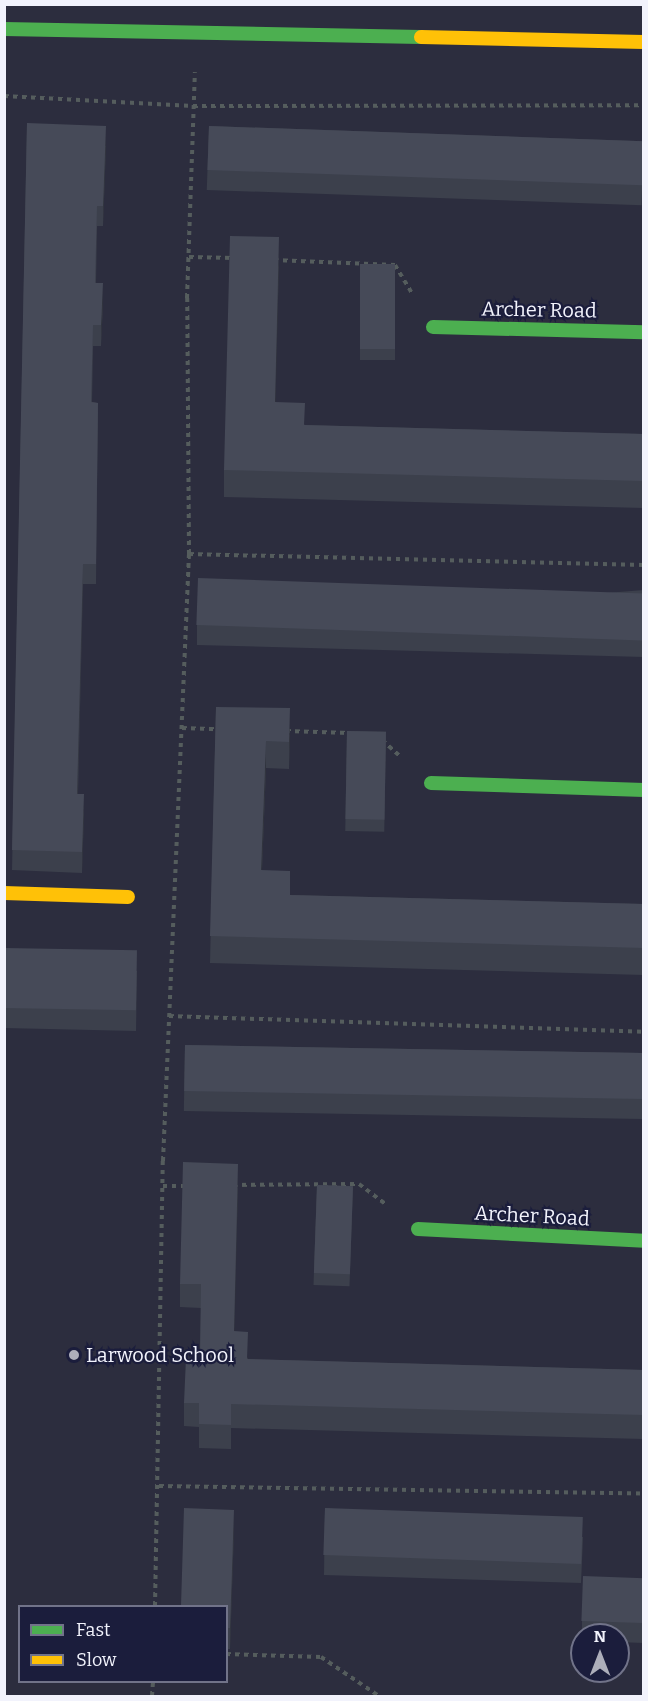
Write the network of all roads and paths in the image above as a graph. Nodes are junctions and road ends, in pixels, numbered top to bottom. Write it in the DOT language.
graph roads {
  1 [pos="4,29"];
  2 [pos="197,33"];
  3 [pos="644,42"];
  4 [pos="4,96"];
  5 [pos="644,105"];
  6 [pos="193,106"];
  7 [pos="189,256"];
  8 [pos="246,259"];
  9 [pos="269,260"];
  10 [pos="433,327"];
  11 [pos="644,332"];
  12 [pos="189,554"];
  13 [pos="644,565"];
  14 [pos="182,728"];
  15 [pos="228,729"];
  16 [pos="273,731"];
  17 [pos="352,733"];
  18 [pos="375,733"];
  19 [pos="431,783"];
  20 [pos="644,790"];
  21 [pos="4,893"];
  22 [pos="128,897"];
  23 [pos="169,1016"];
  24 [pos="644,1032"];
  25 [pos="221,1185"];
  26 [pos="163,1186"];
  27 [pos="198,1186"];
  28 [pos="418,1229"];
  29 [pos="644,1241"];
  30 [pos="159,1486"];
  31 [pos="644,1494"];
  32 [pos="155,1605"];
  33 [pos="228,1654"];
  34 [pos="379,1696"];
  1 -- 2 [label="street"];
  2 -- 3 [label="street"];
  2 -- 6 [label="path"];
  4 -- 6 [label="path"];
  5 -- 6 [label="path"];
  6 -- 7 [label="path"];
  7 -- 8 [label="path"];
  7 -- 12 [label="path"];
  9 -- 10 [label="path"];
  10 -- 11 [label="street, Archer Road"];
  12 -- 13 [label="path"];
  12 -- 14 [label="path"];
  14 -- 15 [label="path"];
  14 -- 23 [label="path"];
  16 -- 17 [label="path"];
  18 -- 19 [label="path"];
  19 -- 20 [label="street"];
  21 -- 22 [label="street"];
  23 -- 24 [label="path"];
  23 -- 26 [label="path"];
  25 -- 28 [label="path"];
  26 -- 27 [label="path"];
  26 -- 30 [label="path"];
  28 -- 29 [label="street, Archer Road"];
  30 -- 31 [label="path"];
  30 -- 32 [label="path"];
  33 -- 34 [label="path"];
}
